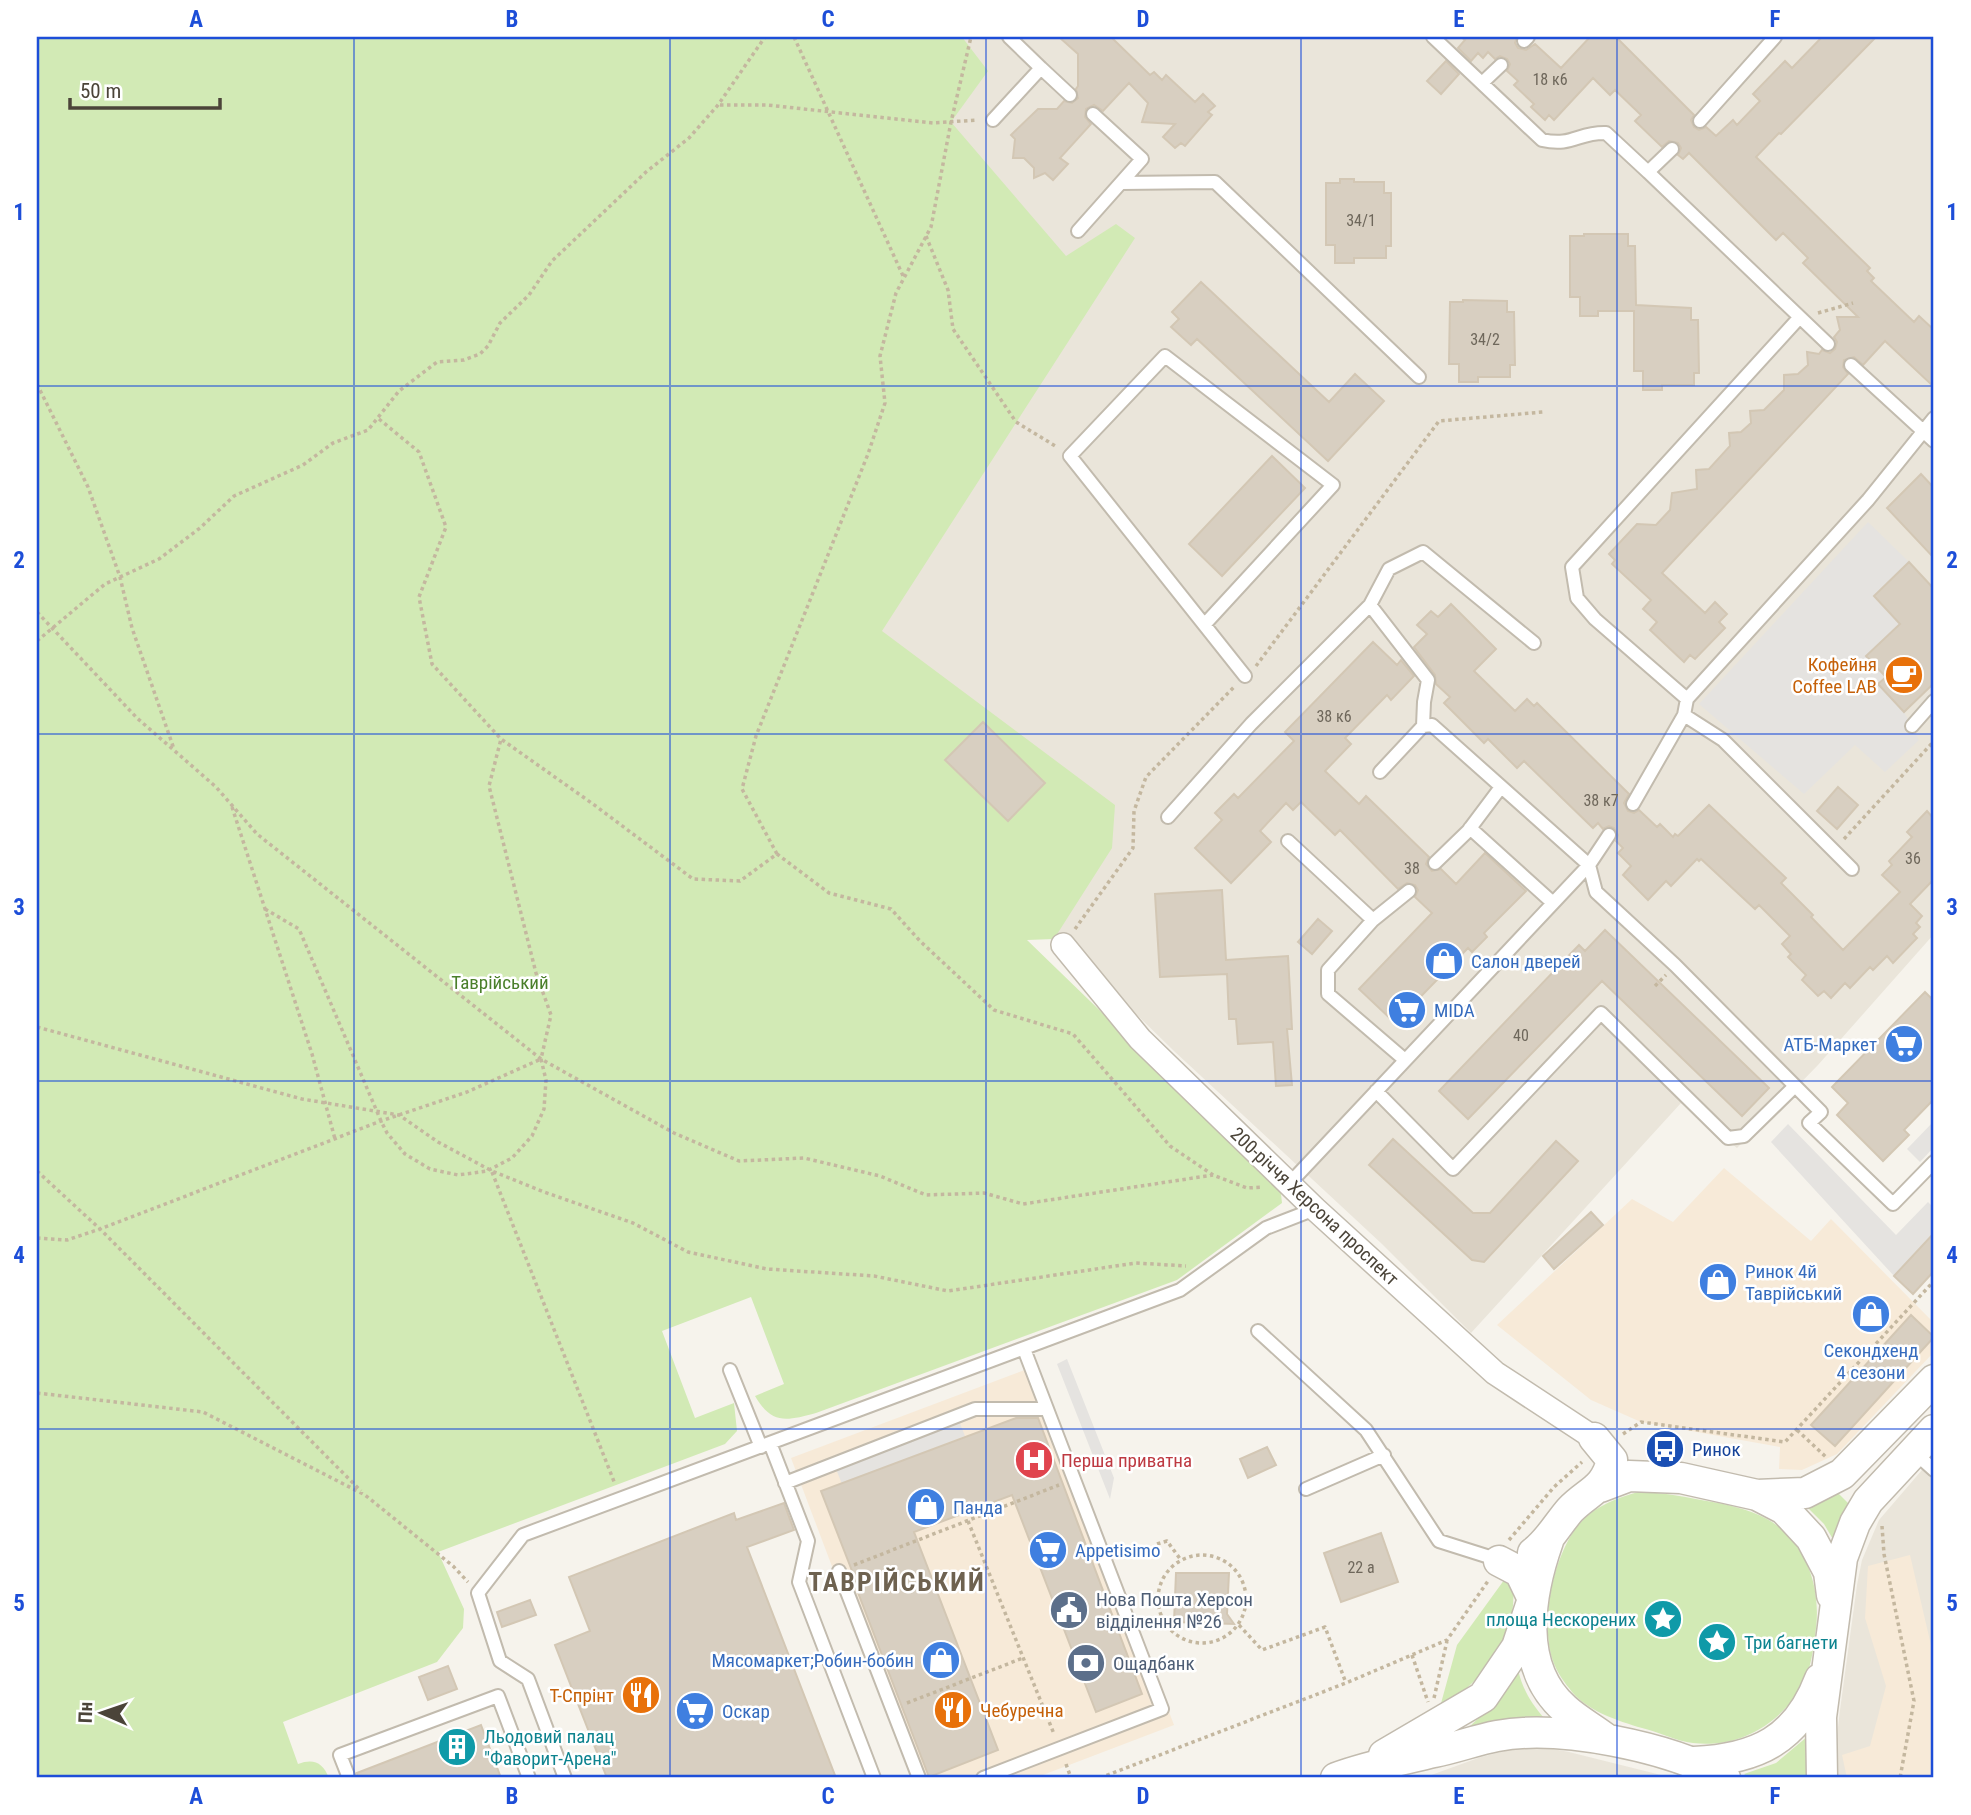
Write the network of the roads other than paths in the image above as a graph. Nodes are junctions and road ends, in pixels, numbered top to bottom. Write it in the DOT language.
graph roads {
  1 [pos="1009,37"];
  2 [pos="1433,37"];
  3 [pos="1775,37"];
  4 [pos="1501,65"];
  5 [pos="1041,68"];
  6 [pos="1482,83"];
  7 [pos="1070,95"];
  8 [pos="1093,114"];
  9 [pos="993,120"];
  10 [pos="1700,121"];
  11 [pos="1672,149"];
  12 [pos="1648,172"];
  13 [pos="1121,183"];
  14 [pos="1078,231"];
  15 [pos="1799,318"];
  16 [pos="1828,344"];
  17 [pos="1851,365"];
  18 [pos="1419,377"];
  19 [pos="1934,418"];
  20 [pos="1923,431"];
  21 [pos="1934,441"];
  22 [pos="1370,606"];
  23 [pos="1205,624"];
  24 [pos="1534,643"];
  25 [pos="1245,676"];
  26 [pos="1687,699"];
  27 [pos="1934,701"];
  28 [pos="1684,715"];
  29 [pos="1423,726"];
  30 [pos="1912,726"];
  31 [pos="1380,772"];
  32 [pos="1501,786"];
  33 [pos="1633,804"];
  34 [pos="1168,817"];
  35 [pos="1470,828"];
  36 [pos="1609,835"];
  37 [pos="1288,841"];
  38 [pos="1435,863"];
  39 [pos="1589,865"];
  40 [pos="1852,869"];
  41 [pos="1409,891"];
  42 [pos="1553,903"];
  43 [pos="1373,920"];
  44 [pos="1063,945"];
  45 [pos="1405,1060"];
  46 [pos="1794,1087"];
  47 [pos="1376,1091"];
  48 [pos="1934,1161"];
  49 [pos="1289,1184"];
  50 [pos="1315,1209"];
  51 [pos="1258,1331"];
  52 [pos="1024,1349"];
  53 [pos="730,1370"];
  54 [pos="1934,1380"];
  55 [pos="1047,1409"];
  56 [pos="1934,1430"];
  57 [pos="1594,1438"];
  58 [pos="765,1445"];
  59 [pos="1384,1455"];
  60 [pos="1924,1461"];
  61 [pos="1681,1478"];
  62 [pos="785,1483"];
  63 [pos="1600,1487"];
  64 [pos="1306,1489"];
  65 [pos="1757,1495"];
  66 [pos="1548,1541"];
  67 [pos="1499,1561"];
  68 [pos="839,1571"];
  69 [pos="1533,1599"];
  70 [pos="1834,1613"];
  71 [pos="1828,1658"];
  72 [pos="1608,1740"];
  73 [pos="1693,1762"];
  74 [pos="1394,1770"];
  75 [pos="1349,1773"];
  76 [pos="349,1778"];
  77 [pos="529,1778"];
  78 [pos="565,1778"];
  79 [pos="874,1778"];
  80 [pos="919,1778"];
  81 [pos="983,1778"];
  82 [pos="1725,1778"];
  83 [pos="1822,1778"];
  1 -- 5 [label="lane"];
  2 -- 6 [label="lane"];
  3 -- 10 [label="lane"];
  4 -- 6 [label="lane"];
  5 -- 7 [label="lane"];
  5 -- 9 [label="lane"];
  6 -- 12 [label="lane"];
  8 -- 13 [label="lane"];
  11 -- 12 [label="lane"];
  12 -- 15 [label="lane"];
  13 -- 14 [label="lane"];
  13 -- 18 [label="lane"];
  15 -- 16 [label="lane"];
  15 -- 26 [label="lane"];
  17 -- 20 [label="lane"];
  19 -- 20 [label="lane"];
  20 -- 21 [label="lane"];
  20 -- 26 [label="lane"];
  22 -- 24 [label="lane"];
  22 -- 29 [label="lane"];
  22 -- 34 [label="lane"];
  23 -- 23 [label="lane"];
  23 -- 25 [label="lane"];
  26 -- 28 [label="lane"];
  27 -- 30 [label="lane"];
  28 -- 33 [label="lane"];
  28 -- 40 [label="lane"];
  29 -- 31 [label="lane"];
  29 -- 32 [label="lane"];
  32 -- 35 [label="lane"];
  32 -- 39 [label="lane"];
  35 -- 38 [label="lane"];
  35 -- 42 [label="lane"];
  36 -- 39 [label="lane"];
  37 -- 43 [label="lane"];
  39 -- 42 [label="lane"];
  39 -- 46 [label="lane"];
  41 -- 43 [label="lane"];
  42 -- 45 [label="lane"];
  43 -- 45 [label="lane"];
  44 -- 49 [label="street, 200-річчя Херсона проспект"];
  45 -- 47 [label="lane"];
  46 -- 47 [label="lane"];
  46 -- 48 [label="lane"];
  47 -- 49 [label="lane"];
  49 -- 50 [label="street, 200-річчя Херсона проспект"];
  50 -- 52 [label="lane"];
  50 -- 57 [label="street, 200-річчя Херсона проспект"];
  51 -- 59 [label="lane"];
  52 -- 55 [label="lane"];
  52 -- 58 [label="lane"];
  53 -- 58 [label="lane"];
  54 -- 65 [label="street"];
  55 -- 62 [label="lane"];
  55 -- 81 [label="lane"];
  56 -- 60 [label="street"];
  57 -- 61 [label="street"];
  57 -- 63 [label="street"];
  58 -- 62 [label="lane"];
  58 -- 78 [label="lane"];
  59 -- 64 [label="lane"];
  59 -- 67 [label="lane"];
  60 -- 70 [label="street"];
  61 -- 63 [label="street"];
  61 -- 65 [label="street"];
  62 -- 79 [label="lane"];
  63 -- 66 [label="street"];
  65 -- 70 [label="street"];
  66 -- 67 [label="street"];
  66 -- 69 [label="street"];
  67 -- 69 [label="street"];
  68 -- 80 [label="lane"];
  69 -- 72 [label="street"];
  69 -- 75 [label="street"];
  70 -- 71 [label="street"];
  71 -- 73 [label="street"];
  71 -- 83 [label="street"];
  72 -- 73 [label="street"];
  72 -- 74 [label="street"];
  73 -- 82 [label="street"];
  74 -- 75 [label="street"];
  76 -- 77 [label="lane"];
}
